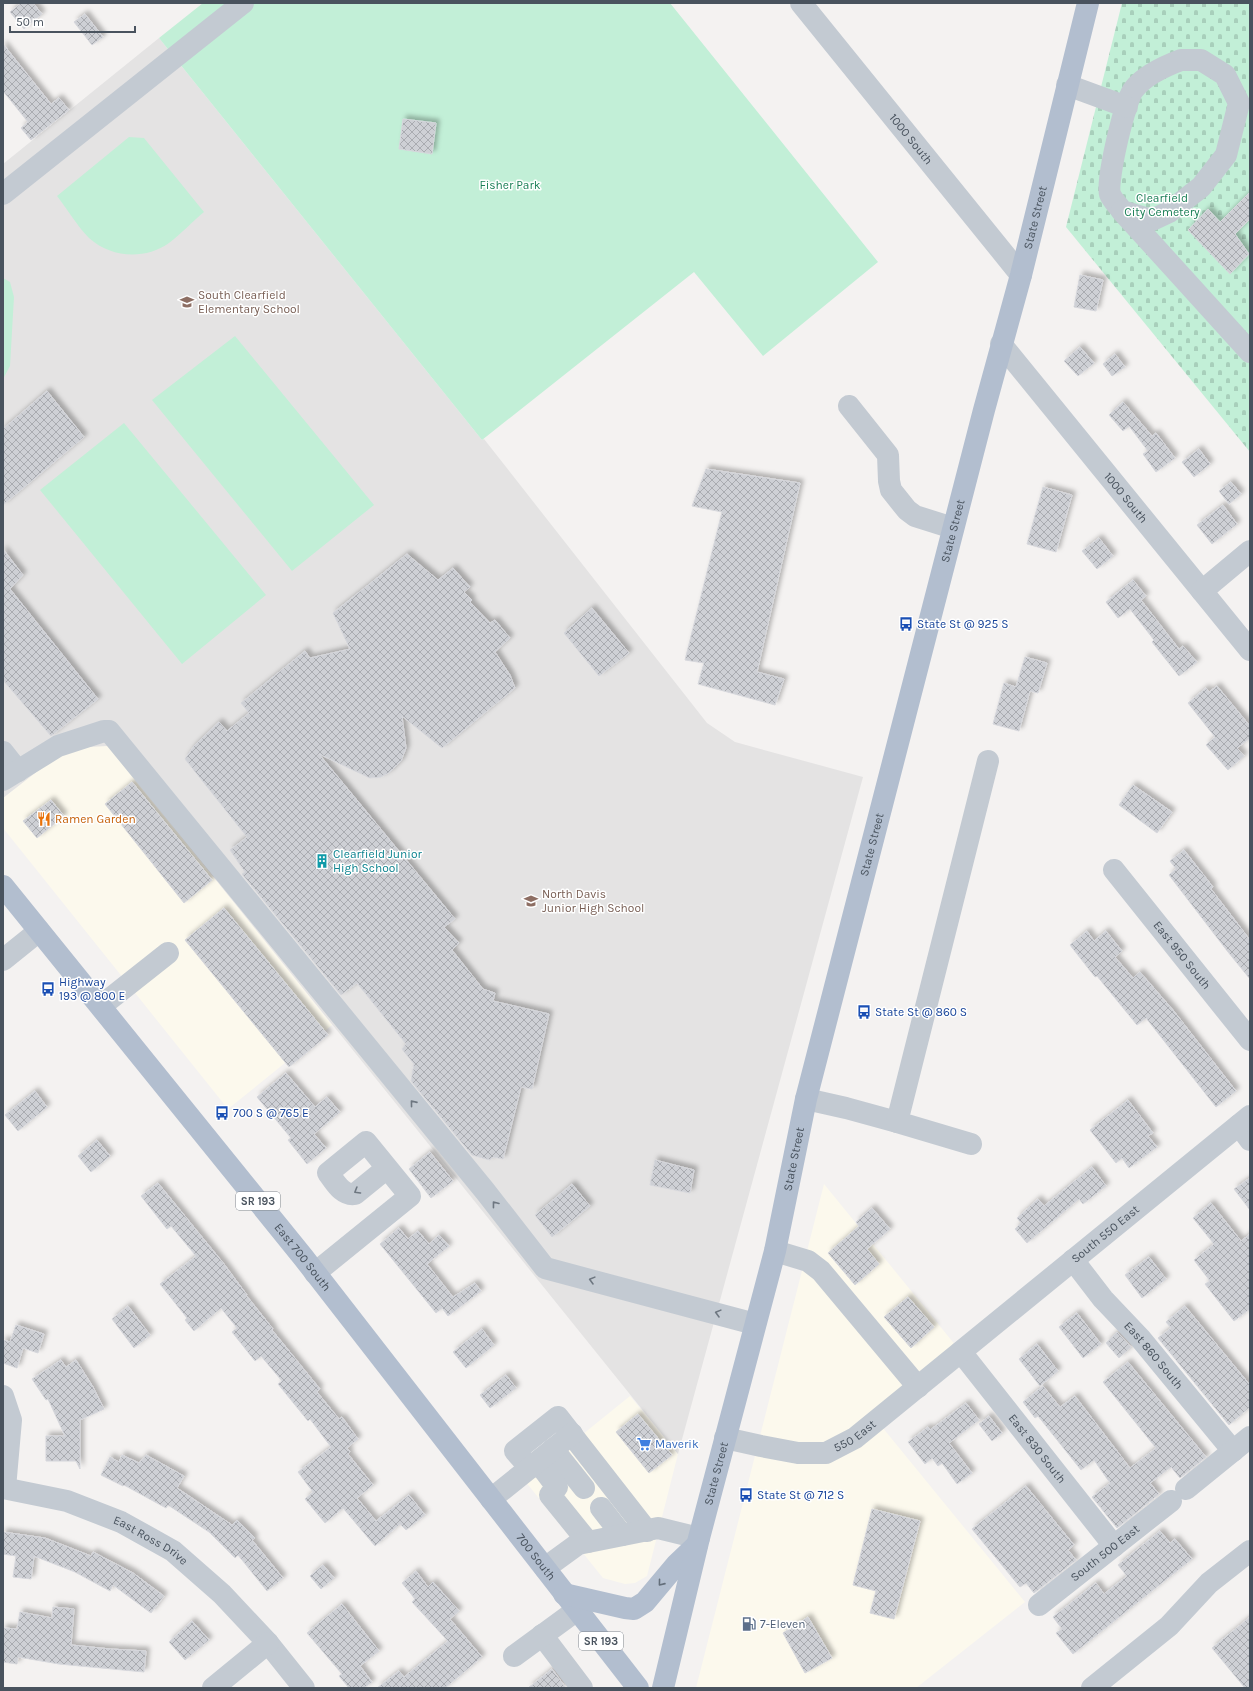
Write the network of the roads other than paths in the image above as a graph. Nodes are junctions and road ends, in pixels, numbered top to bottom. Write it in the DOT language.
graph roads {
  1 [pos="243,3"];
  2 [pos="800,3"];
  3 [pos="1088,3"];
  4 [pos="1068,85"];
  5 [pos="1127,107"];
  6 [pos="1244,110"];
  7 [pos="3,194"];
  8 [pos="1122,211"];
  9 [pos="1021,275"];
  10 [pos="1001,344"];
  11 [pos="1250,352"];
  12 [pos="849,406"];
  13 [pos="953,528"];
  14 [pos="1250,551"];
  15 [pos="1202,591"];
  16 [pos="1250,650"];
  17 [pos="3,752"];
  18 [pos="988,761"];
  19 [pos="11,775"];
  20 [pos="1114,870"];
  21 [pos="3,886"];
  22 [pos="39,931"];
  23 [pos="168,953"];
  24 [pos="3,960"];
  25 [pos="101,1006"];
  26 [pos="1250,1040"];
  27 [pos="806,1099"];
  28 [pos="897,1122"];
  29 [pos="1246,1127"];
  30 [pos="971,1144"];
  31 [pos="387,1168"];
  32 [pos="775,1251"];
  33 [pos="1073,1260"];
  34 [pos="315,1273"];
  35 [pos="755,1324"];
  36 [pos="961,1352"];
  37 [pos="918,1387"];
  38 [pos="3,1396"];
  39 [pos="572,1434"];
  40 [pos="1250,1437"];
  41 [pos="725,1438"];
  42 [pos="1233,1451"];
  43 [pos="540,1460"];
  44 [pos="4,1488"];
  45 [pos="491,1499"];
  46 [pos="508,1520"];
  47 [pos="593,1528"];
  48 [pos="647,1530"];
  49 [pos="622,1535"];
  50 [pos="698,1542"];
  51 [pos="1114,1546"];
  52 [pos="1250,1551"];
  53 [pos="684,1567"];
  54 [pos="545,1568"];
  55 [pos="570,1602"];
  56 [pos="1039,1605"];
  57 [pos="542,1635"];
  58 [pos="268,1643"];
  59 [pos="514,1656"];
  60 [pos="213,1688"];
  61 [pos="304,1688"];
  62 [pos="582,1688"];
  63 [pos="638,1688"];
  64 [pos="664,1688"];
  65 [pos="1092,1688"];
  1 -- 7 [label="street"];
  2 -- 9 [label="street, 1000 South"];
  3 -- 4 [label="main road, State Street"];
  4 -- 5 [label="street"];
  4 -- 9 [label="main road, State Street"];
  5 -- 6 [label="street"];
  5 -- 8 [label="street"];
  6 -- 8 [label="street"];
  8 -- 11 [label="street"];
  9 -- 10 [label="main road, State Street"];
  10 -- 13 [label="main road, State Street"];
  10 -- 15 [label="street, 1000 South"];
  12 -- 13 [label="street"];
  13 -- 27 [label="main road, State Street"];
  14 -- 15 [label="street"];
  15 -- 16 [label="street, 1000 South"];
  17 -- 19 [label="street"];
  18 -- 28 [label="street"];
  35 -- 19 [label="street, one-way"];
  20 -- 26 [label="street, East 950 South"];
  21 -- 22 [label="main road, East 700 South / SR 193"];
  22 -- 24 [label="street"];
  22 -- 25 [label="main road, East 700 South / SR 193"];
  23 -- 25 [label="street"];
  25 -- 34 [label="main road, East 700 South / SR 193"];
  27 -- 28 [label="street"];
  27 -- 32 [label="main road, State Street"];
  28 -- 30 [label="street"];
  29 -- 33 [label="street, South 550 East"];
  31 -- 31 [label="street, one-way"];
  31 -- 34 [label="street"];
  32 -- 35 [label="main road, State Street"];
  32 -- 37 [label="street"];
  33 -- 36 [label="street, South 550 East"];
  33 -- 42 [label="street, East 860 South"];
  34 -- 45 [label="main road, East 700 South / SR 193"];
  35 -- 41 [label="main road, State Street"];
  36 -- 37 [label="street, 550 East"];
  36 -- 51 [label="street, East 830 South"];
  37 -- 41 [label="street, 550 East"];
  38 -- 44 [label="street"];
  39 -- 43 [label="street"];
  39 -- 43 [label="street"];
  39 -- 48 [label="street"];
  40 -- 42 [label="street, South 500 East"];
  41 -- 50 [label="main road, State Street"];
  42 -- 51 [label="street, South 500 East"];
  43 -- 45 [label="street"];
  43 -- 47 [label="street"];
  44 -- 58 [label="street, East Ross Drive"];
  45 -- 46 [label="main road, East 700 South / SR 193"];
  46 -- 54 [label="main road, 700 South / SR 193"];
  47 -- 49 [label="street"];
  47 -- 49 [label="street"];
  47 -- 54 [label="street"];
  48 -- 49 [label="street"];
  48 -- 50 [label="street"];
  50 -- 53 [label="main road"];
  51 -- 56 [label="street, South 500 East"];
  52 -- 65 [label="street"];
  53 -- 55 [label="main road, one-way"];
  53 -- 64 [label="main road"];
  54 -- 55 [label="main road, 700 South / SR 193"];
  55 -- 57 [label="street"];
  55 -- 63 [label="main road, SR 193"];
  57 -- 59 [label="street"];
  57 -- 62 [label="street"];
  58 -- 60 [label="street"];
  58 -- 61 [label="street, East Ross Drive"];
}
